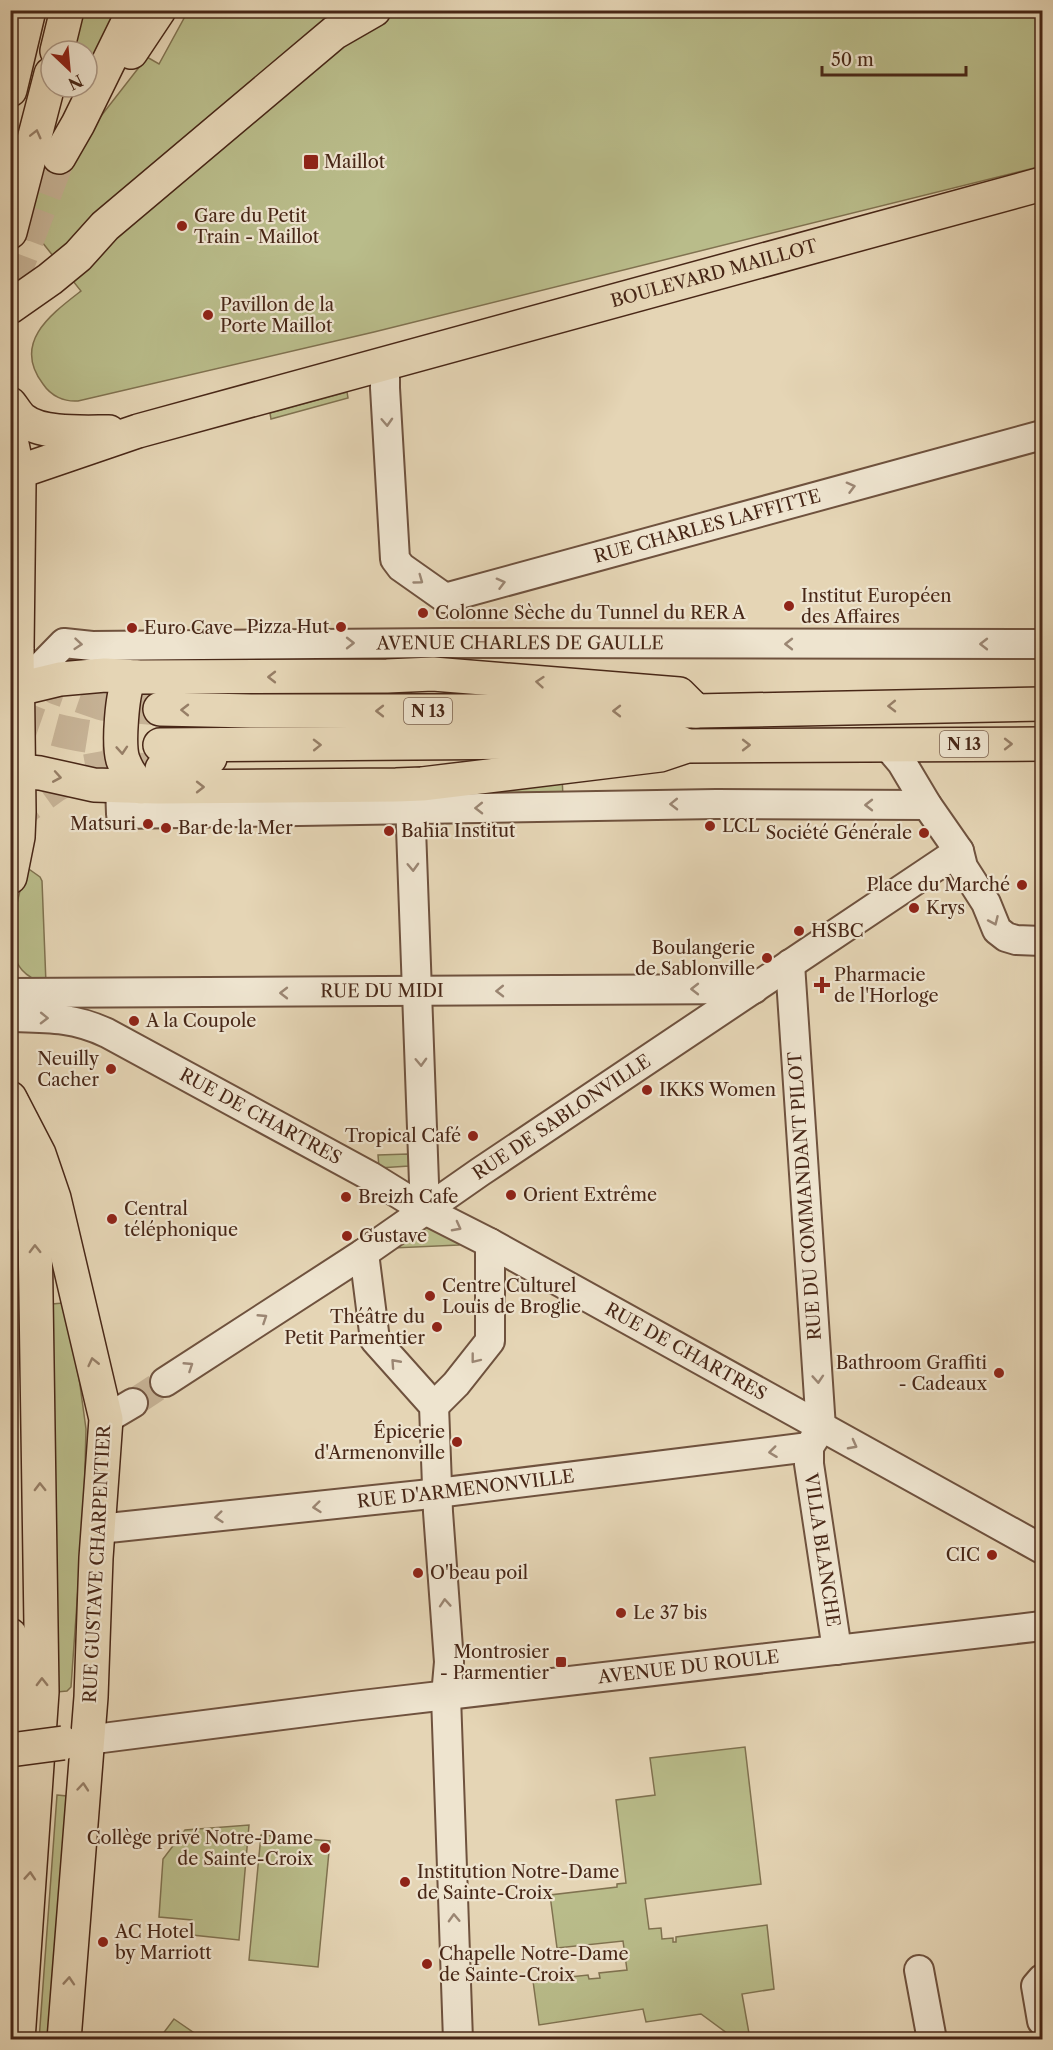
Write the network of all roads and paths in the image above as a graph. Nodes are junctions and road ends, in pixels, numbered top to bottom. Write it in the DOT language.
graph roads {
  1 [pos="21,10"];
  2 [pos="29,10"];
  3 [pos="68,10"];
  4 [pos="134,10"];
  5 [pos="159,10"];
  6 [pos="374,10"];
  7 [pos="343,22"];
  8 [pos="10,36"];
  9 [pos="60,39"];
  10 [pos="10,90"];
  11 [pos="45,99"];
  12 [pos="78,124"];
  13 [pos="59,157"];
  14 [pos="1042,184"];
  15 [pos="102,228"];
  16 [pos="10,232"];
  17 [pos="10,281"];
  18 [pos="10,307"];
  19 [pos="385,364"];
  20 [pos="10,404"];
  21 [pos="138,431"];
  22 [pos="10,435"];
  23 [pos="1042,435"];
  24 [pos="18,472"];
  25 [pos="445,598"];
  26 [pos="444,643"];
  27 [pos="1042,644"];
  28 [pos="433,674"];
  29 [pos="137,677"];
  30 [pos="14,690"];
  31 [pos="1042,704"];
  32 [pos="160,709"];
  33 [pos="696,711"];
  34 [pos="886,744"];
  35 [pos="1042,744"];
  36 [pos="687,746"];
  37 [pos="15,769"];
  38 [pos="135,774"];
  39 [pos="404,797"];
  40 [pos="927,805"];
  41 [pos="959,850"];
  42 [pos="10,877"];
  43 [pos="1042,941"];
  44 [pos="790,964"];
  45 [pos="753,989"];
  46 [pos="418,991"];
  47 [pos="10,993"];
  48 [pos="77,1008"];
  49 [pos="10,1017"];
  50 [pos="11,1112"];
  51 [pos="10,1148"];
  52 [pos="425,1210"];
  53 [pos="490,1243"];
  54 [pos="364,1254"];
  55 [pos="165,1382"];
  56 [pos="434,1406"];
  57 [pos="815,1437"];
  58 [pos="438,1492"];
  59 [pos="99,1530"];
  60 [pos="1042,1550"];
  61 [pos="1042,1626"];
  62 [pos="10,1635"];
  63 [pos="837,1650"];
  64 [pos="446,1696"];
  65 [pos="75,1741"];
  66 [pos="10,1750"];
  67 [pos="10,1842"];
  68 [pos="919,1970"];
  69 [pos="1042,1979"];
  70 [pos="1042,2021"];
  71 [pos="18,2040"];
  72 [pos="64,2040"];
  73 [pos="458,2040"];
  74 [pos="932,2040"];
  1 -- 8 [label="main road"];
  2 -- 10 [label="main road"];
  3 -- 9 [label="main road"];
  4 -- 12 [label="main road"];
  5 -- 12 [label="main road"];
  6 -- 7 [label="main road"];
  7 -- 15 [label="main road"];
  16 -- 11 [label="main road, one-way"];
  12 -- 13 [label="main road"];
  14 -- 19 [label="main road, BOULEVARD MAILLOT"];
  15 -- 17 [label="main road"];
  15 -- 18 [label="main road"];
  19 -- 21 [label="main road, BOULEVARD MAILLOT"];
  19 -- 25 [label="street, one-way"];
  20 -- 21 [label="main road"];
  21 -- 24 [label="main road"];
  22 -- 24 [label="main road"];
  25 -- 23 [label="street, RUE CHARLES LAFFITTE, one-way"];
  24 -- 30 [label="main road"];
  25 -- 26 [label="street"];
  27 -- 26 [label="street, AVENUE CHARLES DE GAULLE, one-way"];
  26 -- 28 [label="street"];
  30 -- 26 [label="street, AVENUE CHARLES DE GAULLE, one-way"];
  28 -- 29 [label="main road, AVENUE CHARLES DE GAULLE, one-way"];
  33 -- 28 [label="main road, AVENUE CHARLES DE GAULLE, one-way"];
  29 -- 30 [label="main road, AVENUE CHARLES DE GAULLE"];
  29 -- 38 [label="main road, one-way"];
  30 -- 37 [label="main road"];
  31 -- 33 [label="main road, N 13, one-way"];
  33 -- 32 [label="main road, N 13, one-way"];
  34 -- 35 [label="main road, N 13, one-way"];
  36 -- 34 [label="main road, N 13, one-way"];
  34 -- 40 [label="street"];
  38 -- 36 [label="main road, N 13, one-way"];
  36 -- 39 [label="main road"];
  37 -- 38 [label="main road, one-way"];
  37 -- 42 [label="main road"];
  38 -- 39 [label="main road"];
  40 -- 39 [label="street, one-way"];
  39 -- 46 [label="street, one-way"];
  40 -- 41 [label="street"];
  41 -- 43 [label="street, one-way"];
  41 -- 44 [label="street, RUE DE SABLONVILLE"];
  44 -- 45 [label="street, RUE DE SABLONVILLE"];
  44 -- 57 [label="street, RUE DU COMMANDANT PILOT, one-way"];
  45 -- 46 [label="street, RUE DU MIDI, one-way"];
  45 -- 52 [label="street, RUE DE SABLONVILLE"];
  46 -- 48 [label="street, RUE DU MIDI, one-way"];
  46 -- 52 [label="street, one-way"];
  47 -- 48 [label="street, RUE DU MIDI"];
  49 -- 48 [label="street, one-way"];
  48 -- 52 [label="street, RUE DE CHARTRES"];
  59 -- 50 [label="main road, RUE GUSTAVE CHARPENTIER, one-way"];
  71 -- 51 [label="main road, one-way"];
  52 -- 53 [label="street, RUE DE CHARTRES, one-way"];
  52 -- 54 [label="street, RUE DE SABLONVILLE"];
  53 -- 56 [label="street, one-way"];
  53 -- 57 [label="street, RUE DE CHARTRES"];
  55 -- 54 [label="street, RUE DE SABLONVILLE, one-way"];
  56 -- 54 [label="street, one-way"];
  56 -- 58 [label="street"];
  57 -- 58 [label="street, RUE D'ARMENONVILLE, one-way"];
  57 -- 60 [label="street, RUE DE CHARTRES, one-way"];
  57 -- 63 [label="street, VILLA BLANCHE"];
  58 -- 59 [label="street, RUE D'ARMENONVILLE, one-way"];
  64 -- 58 [label="street, one-way"];
  59 -- 65 [label="main road, RUE GUSTAVE CHARPENTIER"];
  61 -- 63 [label="street, AVENUE DU ROULE"];
  62 -- 67 [label="main road"];
  63 -- 64 [label="street, AVENUE DU ROULE"];
  64 -- 65 [label="street, AVENUE DU ROULE"];
  73 -- 64 [label="street, one-way"];
  65 -- 66 [label="main road, bridge"];
  72 -- 65 [label="main road, RUE GUSTAVE CHARPENTIER, one-way"];
  68 -- 74 [label="street"];
  69 -- 70 [label="street"];
}
